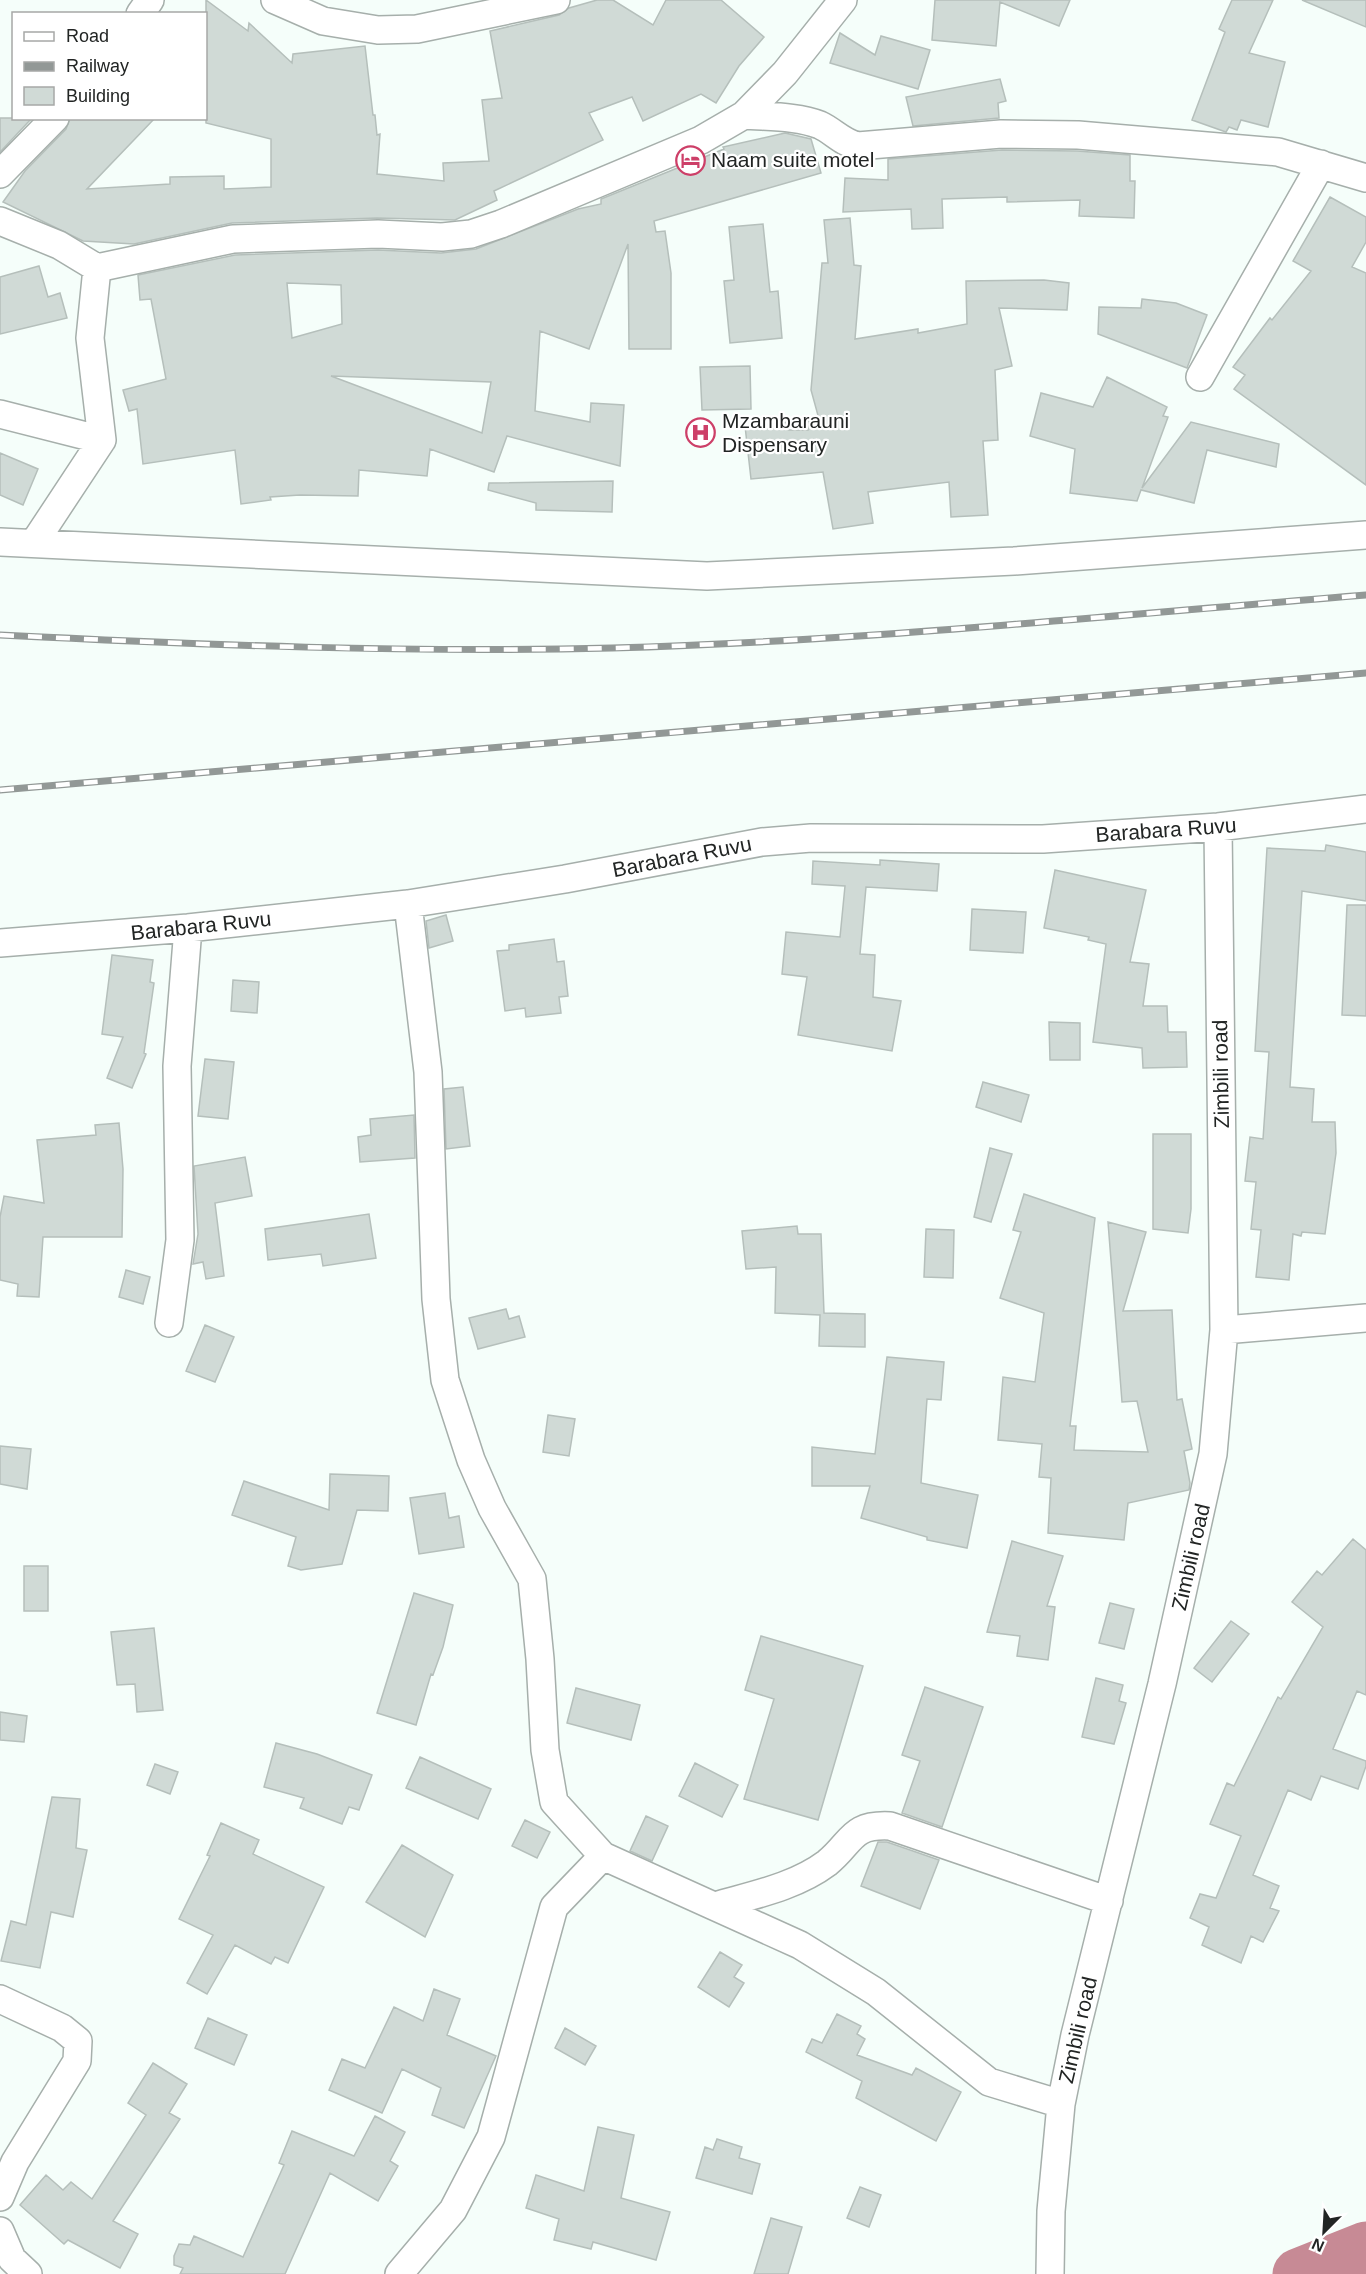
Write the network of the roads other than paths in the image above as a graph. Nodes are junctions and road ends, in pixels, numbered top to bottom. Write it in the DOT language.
graph roads {
  1 [pos="275,0"];
  2 [pos="556,0"];
  3 [pos="843,0"];
  4 [pos="744,115"];
  5 [pos="53,120"];
  6 [pos="1321,164"];
  7 [pos="0,174"];
  8 [pos="1366,178"];
  9 [pos="0,221"];
  10 [pos="97,268"];
  11 [pos="1200,376"];
  12 [pos="0,414"];
  13 [pos="102,440"];
  14 [pos="1366,535"];
  15 [pos="0,542"];
  16 [pos="34,543"];
  17 [pos="1366,809"];
  18 [pos="1218,827"];
  19 [pos="408,904"];
  20 [pos="188,928"];
  21 [pos="0,943"];
  22 [pos="1366,1318"];
  23 [pos="169,1323"];
  24 [pos="1224,1330"];
  25 [pos="603,1856"];
  26 [pos="1109,1901"];
  27 [pos="716,1906"];
  28 [pos="0,1999"];
  29 [pos="1061,2104"];
  30 [pos="0,2198"];
  31 [pos="0,2231"];
  32 [pos="28,2274"];
  33 [pos="399,2274"];
  34 [pos="1050,2274"];
  1 -- 2 [label="street"];
  3 -- 4 [label="street"];
  4 -- 6 [label="street"];
  4 -- 10 [label="street"];
  5 -- 7 [label="street"];
  6 -- 8 [label="street"];
  6 -- 11 [label="street"];
  9 -- 10 [label="street"];
  10 -- 13 [label="street"];
  12 -- 13 [label="street"];
  13 -- 16 [label="street"];
  14 -- 16 [label="street"];
  15 -- 16 [label="street"];
  17 -- 18 [label="street, Barabara Ruvu"];
  18 -- 19 [label="street, Barabara Ruvu"];
  18 -- 24 [label="street, Zimbili road"];
  19 -- 20 [label="street, Barabara Ruvu"];
  19 -- 25 [label="street"];
  20 -- 21 [label="street, Barabara Ruvu"];
  20 -- 23 [label="street"];
  22 -- 24 [label="street"];
  24 -- 26 [label="street, Zimbili road"];
  25 -- 27 [label="street"];
  25 -- 33 [label="street"];
  26 -- 27 [label="street"];
  26 -- 29 [label="street, Zimbili road"];
  27 -- 29 [label="street"];
  28 -- 30 [label="street"];
  29 -- 34 [label="street, Zimbili road"];
  31 -- 32 [label="street"];
}
